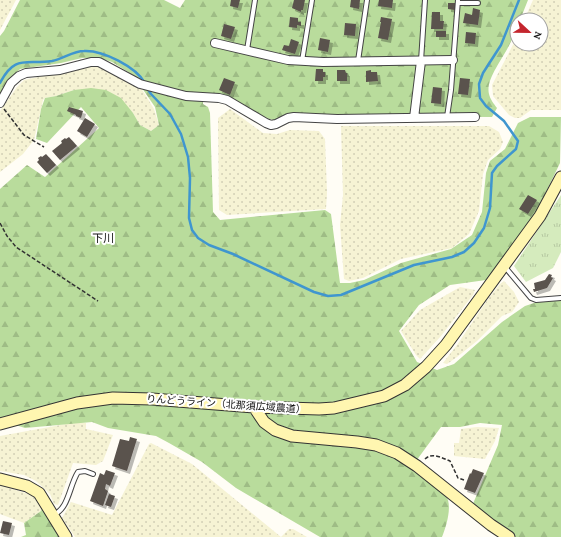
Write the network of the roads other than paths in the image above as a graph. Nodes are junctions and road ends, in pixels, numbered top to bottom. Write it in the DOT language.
graph roads {
  1 [pos="255,0"];
  2 [pos="312,0"];
  3 [pos="367,0"];
  4 [pos="426,0"];
  5 [pos="458,1"];
  6 [pos="478,3"];
  7 [pos="215,42"];
  8 [pos="247,50"];
  9 [pos="453,60"];
  10 [pos="302,61"];
  11 [pos="358,61"];
  12 [pos="421,61"];
  13 [pos="2,106"];
  14 [pos="475,117"];
  15 [pos="414,118"];
  16 [pos="447,118"];
  17 [pos="561,180"];
  18 [pos="505,266"];
  19 [pos="561,298"];
  20 [pos="254,407"];
  21 [pos="0,424"];
  22 [pos="93,474"];
  23 [pos="0,479"];
  24 [pos="53,515"];
  25 [pos="66,537"];
  26 [pos="509,537"];
  1 -- 8 [label="lane"];
  2 -- 10 [label="lane"];
  3 -- 11 [label="lane"];
  4 -- 12 [label="lane"];
  5 -- 6 [label="lane"];
  5 -- 9 [label="lane"];
  7 -- 8 [label="street"];
  8 -- 10 [label="street"];
  9 -- 12 [label="street"];
  9 -- 16 [label="lane"];
  10 -- 11 [label="street"];
  11 -- 12 [label="street"];
  12 -- 15 [label="street"];
  13 -- 15 [label="street"];
  14 -- 16 [label="street"];
  15 -- 16 [label="street"];
  17 -- 18 [label="street, りんどうライン（北那須広域農道）"];
  18 -- 19 [label="lane"];
  18 -- 20 [label="street, りんどうライン（北那須広域農道）"];
  20 -- 21 [label="street, りんどうライン（北那須広域農道）"];
  20 -- 26 [label="street"];
  22 -- 24 [label="lane"];
  23 -- 24 [label="street"];
  24 -- 25 [label="street"];
}
